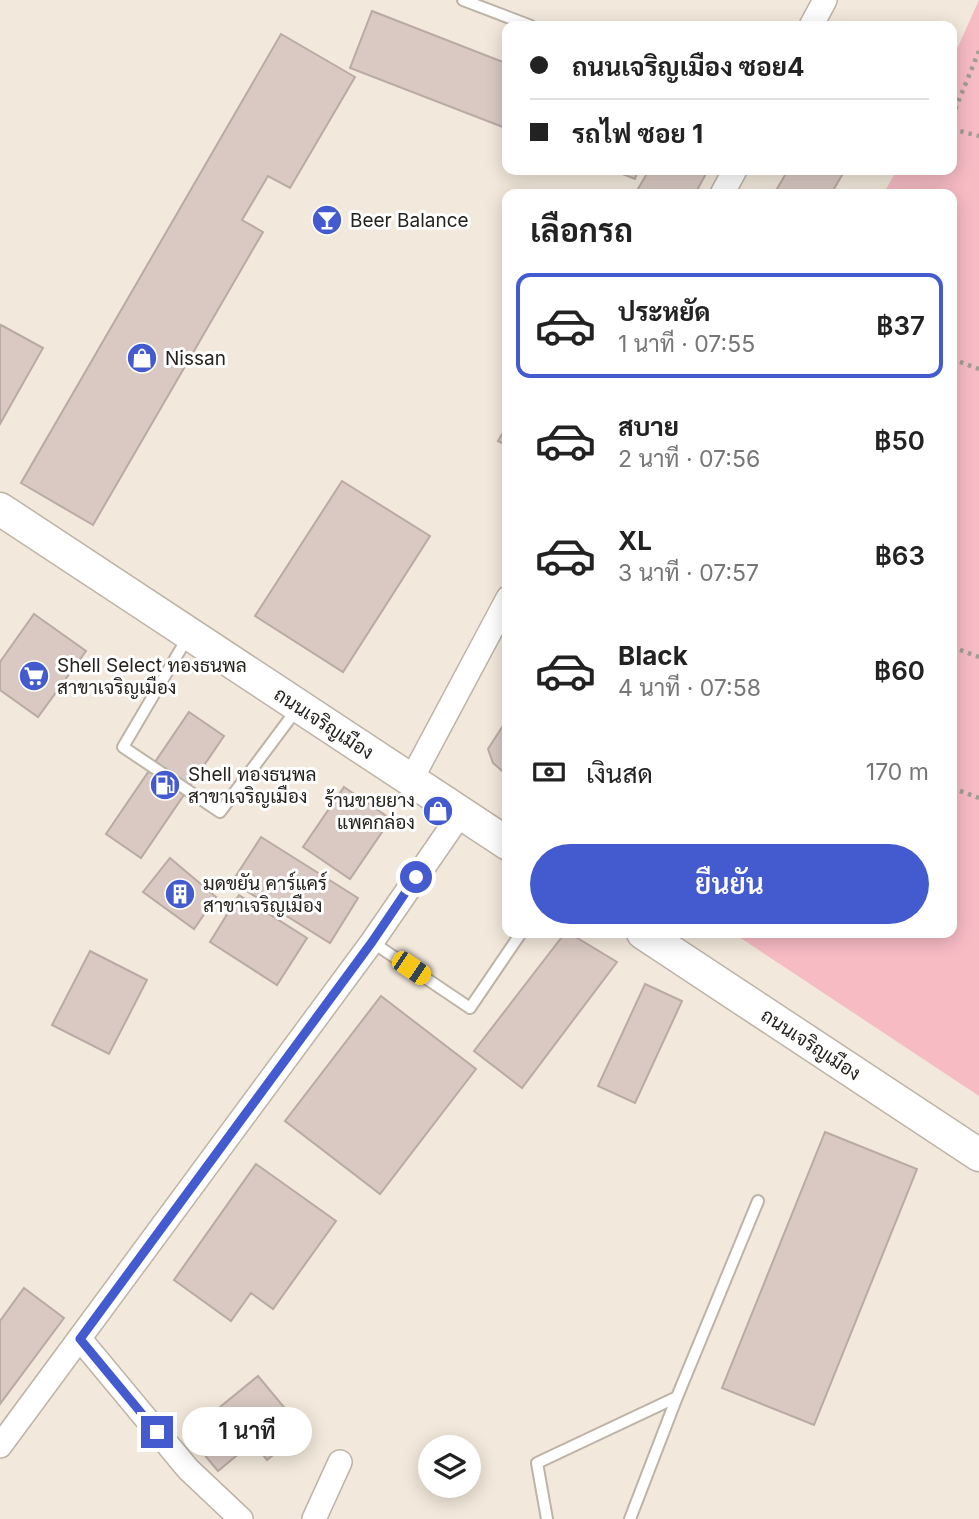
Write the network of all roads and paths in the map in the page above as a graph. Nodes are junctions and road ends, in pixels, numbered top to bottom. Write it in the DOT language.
graph roads {
  1 [pos="463,0"];
  2 [pos="825,0"];
  3 [pos="517,21"];
  4 [pos="814,21"];
  5 [pos="979,51"];
  6 [pos="957,105"];
  7 [pos="957,130"];
  8 [pos="979,136"];
  9 [pos="957,361"];
  10 [pos="979,369"];
  11 [pos="0,509"];
  12 [pos="502,609"];
  13 [pos="190,634"];
  14 [pos="957,649"];
  15 [pos="979,657"];
  16 [pos="299,706"];
  17 [pos="411,780"];
  18 [pos="957,790"];
  19 [pos="979,798"];
  20 [pos="461,813"];
  21 [pos="502,840"];
  22 [pos="518,938"];
  23 [pos="651,938"];
  24 [pos="372,942"];
  25 [pos="979,1155"];
  26 [pos="758,1201"];
  27 [pos="80,1339"];
  28 [pos="677,1397"];
  29 [pos="0,1446"];
  30 [pos="340,1462"];
  31 [pos="241,1519"];
  32 [pos="314,1519"];
  33 [pos="547,1519"];
  34 [pos="630,1519"];
  1 -- 3 [label="lane"];
  2 -- 4 [label="street"];
  5 -- 6 [label="path"];
  7 -- 8 [label="path"];
  9 -- 10 [label="path"];
  11 -- 13 [label="main road, ถนนเจริญเมือง"];
  12 -- 17 [label="street"];
  13 -- 16 [label="main road, ถนนเจริญเมือง"];
  13 -- 16 [label="lane"];
  14 -- 15 [label="path"];
  16 -- 17 [label="main road, ถนนเจริญเมือง"];
  17 -- 20 [label="main road, ถนนเจริญเมือง"];
  18 -- 19 [label="path"];
  20 -- 21 [label="main road, ถนนเจริญเมือง"];
  20 -- 24 [label="street"];
  22 -- 24 [label="lane"];
  23 -- 25 [label="main road, ถนนเจริญเมือง"];
  24 -- 27 [label="street"];
  26 -- 28 [label="lane"];
  27 -- 29 [label="street"];
  27 -- 31 [label="street"];
  28 -- 33 [label="lane"];
  28 -- 34 [label="lane"];
  30 -- 32 [label="street"];
}
